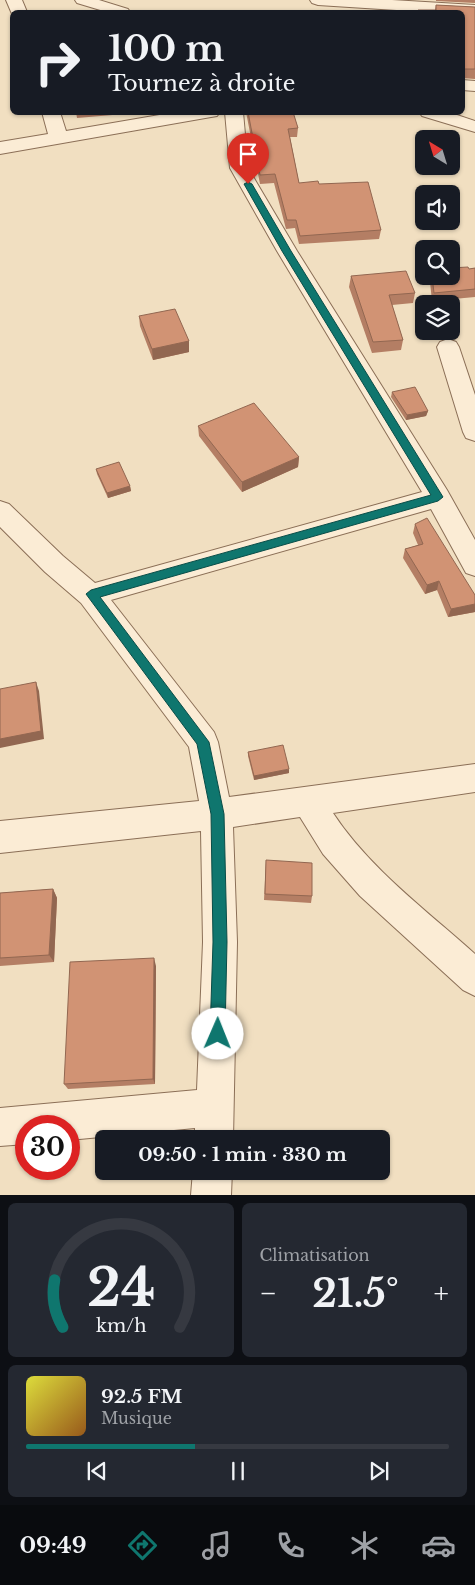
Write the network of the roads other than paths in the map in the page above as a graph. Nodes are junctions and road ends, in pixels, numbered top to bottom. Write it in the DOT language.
graph roads {
  1 [pos="83,0"];
  2 [pos="318,0"];
  3 [pos="369,5"];
  4 [pos="116,10"];
  5 [pos="475,10"];
  6 [pos="53,115"];
  7 [pos="194,115"];
  8 [pos="234,115"];
  9 [pos="437,115"];
  10 [pos="475,127"];
  11 [pos="59,139"];
  12 [pos="0,148"];
  13 [pos="448,347"];
  14 [pos="475,432"];
  15 [pos="438,497"];
  16 [pos="0,511"];
  17 [pos="475,565"];
  18 [pos="91,594"];
  19 [pos="475,778"];
  20 [pos="308,802"];
  21 [pos="217,814"];
  22 [pos="0,836"];
  23 [pos="475,978"];
  24 [pos="215,1123"];
  25 [pos="0,1127"];
  26 [pos="213,1180"];
  27 [pos="212,1195"];
  1 -- 4 [label="street"];
  2 -- 3 [label="street"];
  3 -- 5 [label="street"];
  6 -- 11 [label="street"];
  7 -- 11 [label="street"];
  8 -- 15 [label="street"];
  9 -- 10 [label="street"];
  11 -- 12 [label="street"];
  13 -- 14 [label="street"];
  15 -- 17 [label="street"];
  15 -- 18 [label="street"];
  16 -- 18 [label="street"];
  18 -- 21 [label="street"];
  19 -- 20 [label="street"];
  20 -- 21 [label="street"];
  20 -- 23 [label="street"];
  21 -- 22 [label="street"];
  21 -- 24 [label="street"];
  24 -- 25 [label="street"];
  26 -- 27 [label="street"];
}
